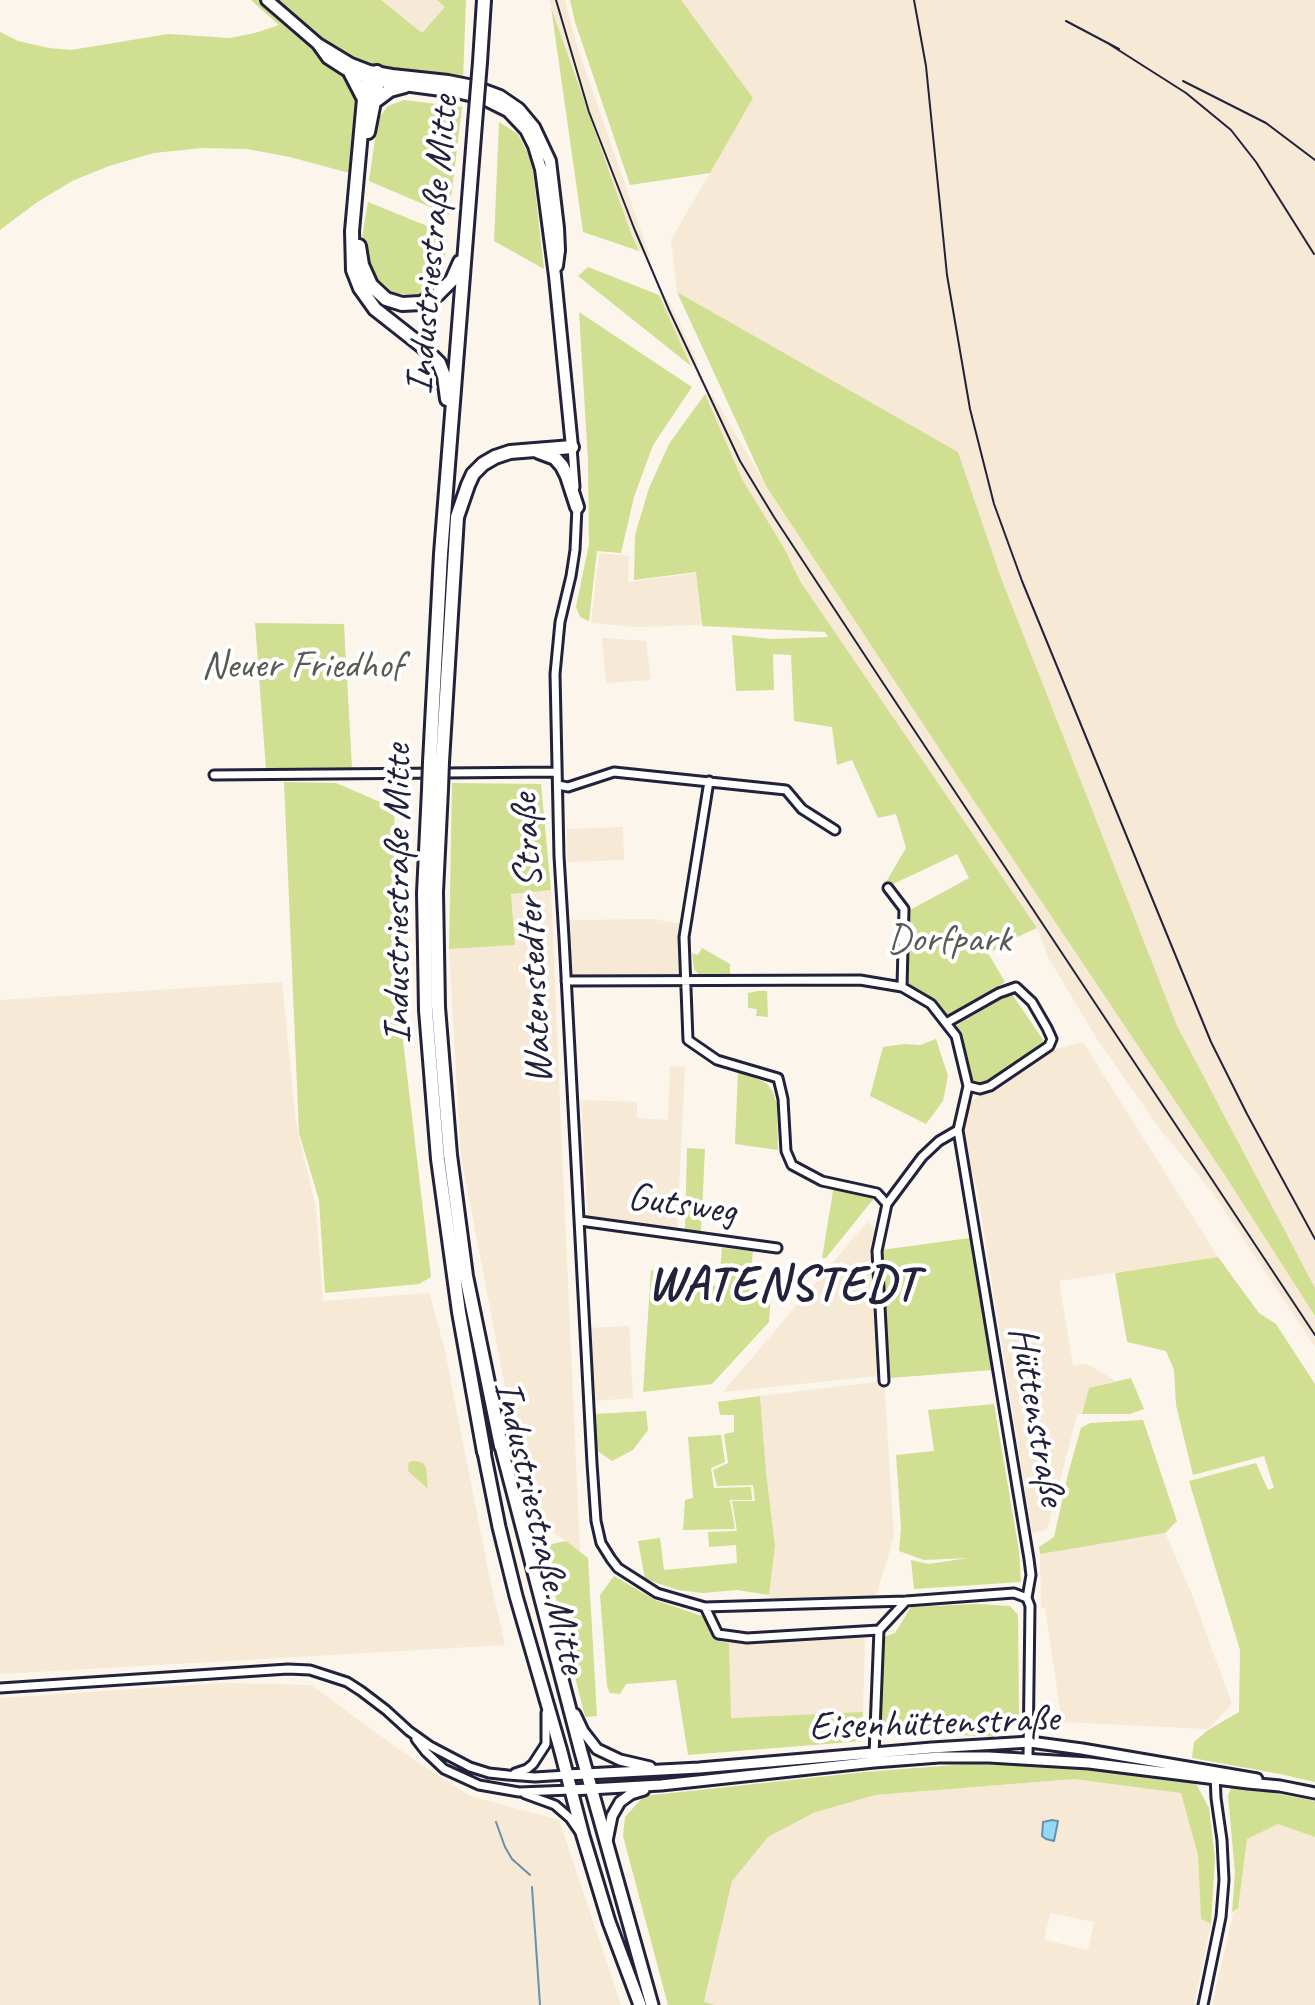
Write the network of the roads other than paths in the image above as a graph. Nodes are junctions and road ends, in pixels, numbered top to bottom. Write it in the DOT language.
graph roads {
  1 [pos="267,0"];
  2 [pos="484,0"];
  3 [pos="318,44"];
  4 [pos="350,72"];
  5 [pos="375,77"];
  6 [pos="405,86"];
  7 [pos="369,100"];
  8 [pos="359,184"];
  9 [pos="467,233"];
  10 [pos="555,276"];
  11 [pos="572,447"];
  12 [pos="536,451"];
  13 [pos="449,454"];
  14 [pos="577,507"];
  15 [pos="436,762"];
  16 [pos="557,772"];
  17 [pos="214,775"];
  18 [pos="709,781"];
  19 [pos="558,785"];
  20 [pos="435,789"];
  21 [pos="835,830"];
  22 [pos="888,888"];
  23 [pos="566,981"];
  24 [pos="685,982"];
  25 [pos="902,987"];
  26 [pos="946,1023"];
  27 [pos="968,1086"];
  28 [pos="958,1130"];
  29 [pos="887,1204"];
  30 [pos="580,1221"];
  31 [pos="777,1248"];
  32 [pos="884,1381"];
  33 [pos="501,1446"];
  34 [pos="484,1452"];
  35 [pos="1027,1598"];
  36 [pos="906,1601"];
  37 [pos="705,1607"];
  38 [pos="879,1630"];
  39 [pos="0,1688"];
  40 [pos="545,1694"];
  41 [pos="566,1695"];
  42 [pos="409,1731"];
  43 [pos="1030,1742"];
  44 [pos="874,1757"];
  45 [pos="1028,1758"];
  46 [pos="661,1769"];
  47 [pos="587,1774"];
  48 [pos="508,1775"];
  49 [pos="567,1775"];
  50 [pos="1215,1775"];
  51 [pos="661,1785"];
  52 [pos="591,1789"];
  53 [pos="571,1790"];
  54 [pos="519,1792"];
  55 [pos="1315,1793"];
  56 [pos="583,1836"];
  57 [pos="606,1844"];
  58 [pos="640,2005"];
  59 [pos="652,2005"];
  60 [pos="1203,2005"];
  1 -- 3 [label="main road"];
  2 -- 9 [label="highway, Industriestraße Mitte, bridge"];
  3 -- 4 [label="main road"];
  3 -- 5 [label="main road"];
  4 -- 5 [label="main road"];
  4 -- 7 [label="highway"];
  5 -- 6 [label="main road"];
  5 -- 7 [label="highway"];
  5 -- 10 [label="main road"];
  6 -- 7 [label="highway"];
  6 -- 10 [label="main road"];
  7 -- 8 [label="highway"];
  8 -- 9 [label="highway"];
  8 -- 13 [label="highway"];
  9 -- 13 [label="highway, Industriestraße Mitte"];
  10 -- 11 [label="main road, Watenstedter Straße"];
  11 -- 12 [label="highway"];
  11 -- 14 [label="street, Watenstedter Straße"];
  12 -- 14 [label="highway"];
  12 -- 15 [label="highway, Industriestraße Mitte"];
  13 -- 15 [label="highway, Industriestraße Mitte"];
  14 -- 16 [label="street, Watenstedter Straße"];
  15 -- 20 [label="highway, Industriestraße Mitte, bridge"];
  16 -- 17 [label="street"];
  16 -- 19 [label="street, Watenstedter Straße"];
  18 -- 19 [label="street"];
  18 -- 21 [label="street"];
  18 -- 24 [label="street"];
  19 -- 23 [label="street, Watenstedter Straße"];
  20 -- 33 [label="highway, Industriestraße Mitte"];
  20 -- 34 [label="highway, Industriestraße Mitte"];
  22 -- 25 [label="street"];
  23 -- 24 [label="street, Hüttenstraße"];
  23 -- 30 [label="street, Watenstedter Straße"];
  24 -- 25 [label="street, Hüttenstraße"];
  24 -- 29 [label="street"];
  25 -- 26 [label="street, Hüttenstraße"];
  26 -- 27 [label="street, Hüttenstraße"];
  26 -- 27 [label="street"];
  27 -- 28 [label="street, Hüttenstraße"];
  28 -- 29 [label="street"];
  28 -- 35 [label="street, Hüttenstraße"];
  29 -- 32 [label="street"];
  30 -- 31 [label="street, Gutsweg"];
  30 -- 37 [label="street, Watenstedter Straße"];
  33 -- 41 [label="main road, Industriestraße Mitte"];
  34 -- 40 [label="main road, Industriestraße Mitte"];
  35 -- 36 [label="street"];
  35 -- 43 [label="street, Hüttenstraße"];
  36 -- 37 [label="street"];
  36 -- 38 [label="street"];
  37 -- 38 [label="street"];
  38 -- 44 [label="street"];
  39 -- 42 [label="street"];
  40 -- 48 [label="street"];
  40 -- 49 [label="main road, Industriestraße Mitte"];
  41 -- 46 [label="street"];
  41 -- 47 [label="main road, Industriestraße Mitte"];
  42 -- 48 [label="street"];
  42 -- 54 [label="street"];
  43 -- 44 [label="street, Eisenhüttenstraße"];
  43 -- 45 [label="street, Hüttenstraße"];
  43 -- 50 [label="street, Eisenhüttenstraße"];
  44 -- 45 [label="street, Eisenhüttenstraße"];
  44 -- 46 [label="street, Eisenhüttenstraße"];
  44 -- 51 [label="street, Eisenhüttenstraße"];
  45 -- 50 [label="street, Eisenhüttenstraße"];
  46 -- 47 [label="street, Eisenhüttenstraße"];
  47 -- 49 [label="street, Eisenhüttenstraße"];
  47 -- 52 [label="main road, Industriestraße Mitte"];
  48 -- 49 [label="street"];
  49 -- 53 [label="main road, Industriestraße Mitte"];
  50 -- 55 [label="street, Eisenhüttenstraße"];
  50 -- 60 [label="street"];
  51 -- 52 [label="street, Eisenhüttenstraße"];
  51 -- 57 [label="street"];
  52 -- 53 [label="street, Eisenhüttenstraße"];
  52 -- 57 [label="main road, Industriestraße Mitte"];
  53 -- 54 [label="street"];
  53 -- 56 [label="main road, Industriestraße Mitte"];
  54 -- 56 [label="street"];
  56 -- 58 [label="main road, Industriestraße Mitte"];
  57 -- 59 [label="main road, Industriestraße Mitte"];
}
